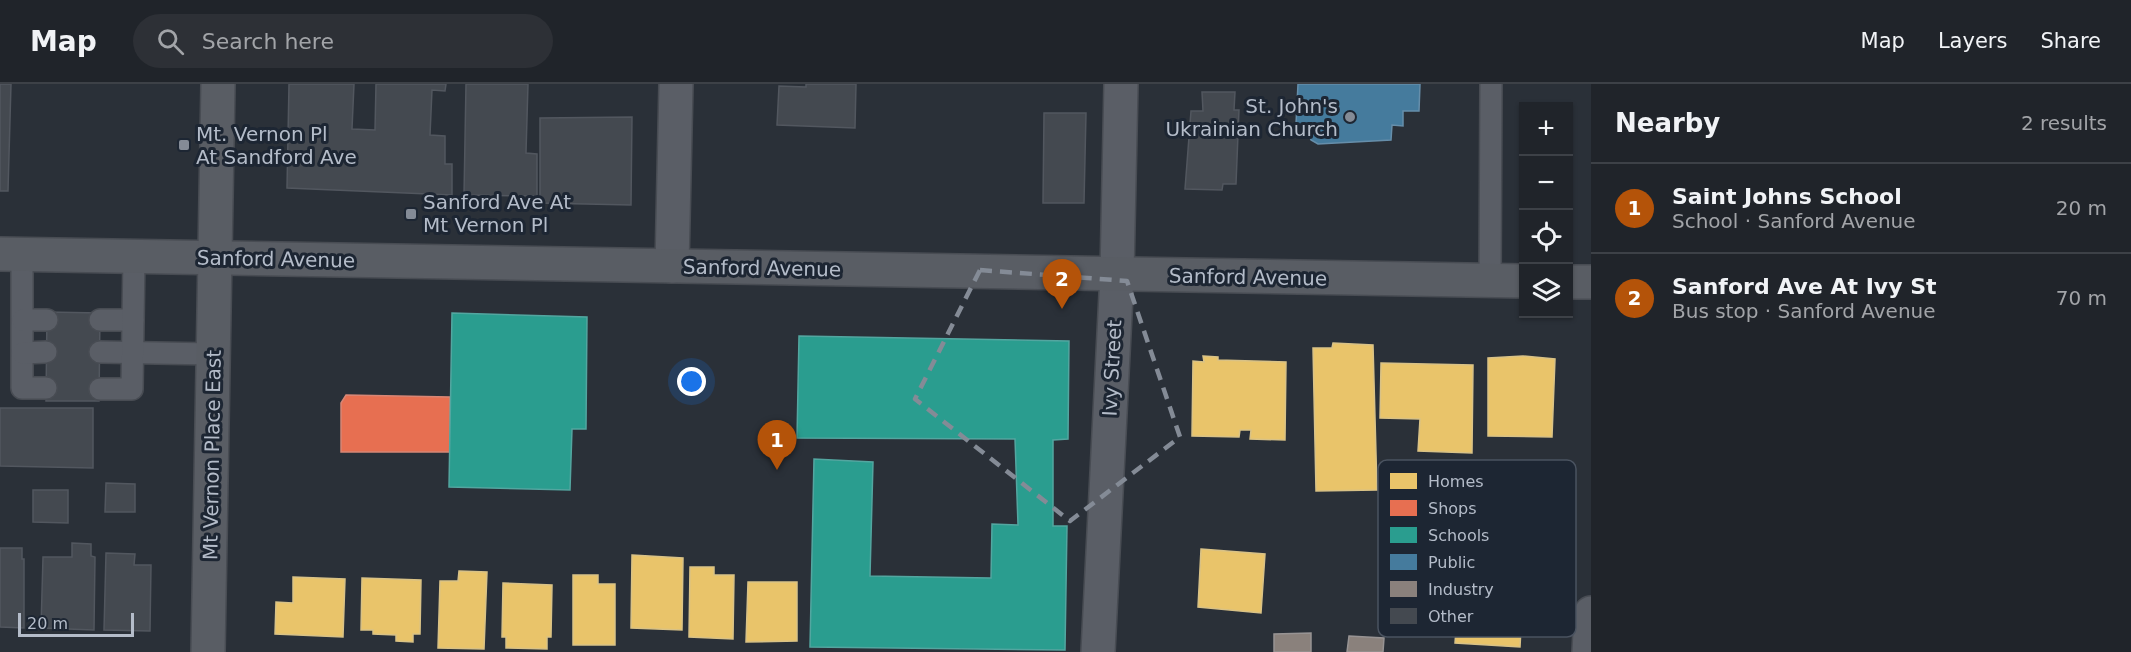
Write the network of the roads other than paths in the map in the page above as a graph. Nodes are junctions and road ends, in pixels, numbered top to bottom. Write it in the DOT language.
graph roads {
  1 [pos="218,84"];
  2 [pos="676,84"];
  3 [pos="1121,84"];
  4 [pos="1491,84"];
  5 [pos="11,254"];
  6 [pos="134,256"];
  7 [pos="216,258"];
  8 [pos="672,266"];
  9 [pos="1117,274"];
  10 [pos="1490,281"];
  11 [pos="1519,281"];
  12 [pos="1573,282"];
  13 [pos="1591,282"];
  14 [pos="23,320"];
  15 [pos="47,320"];
  16 [pos="100,320"];
  17 [pos="133,320"];
  18 [pos="46,352"];
  19 [pos="100,352"];
  20 [pos="23,353"];
  21 [pos="133,353"];
  22 [pos="213,354"];
  23 [pos="46,388"];
  24 [pos="100,389"];
  25 [pos="1591,613"];
  26 [pos="208,652"];
  27 [pos="1098,652"];
  28 [pos="1589,652"];
  1 -- 7 [label="main road, Mt Vernon Place East"];
  2 -- 8 [label="street"];
  3 -- 9 [label="street, Ivy Street"];
  4 -- 10 [label="lane"];
  5 -- 6 [label="main road, Sanford Avenue"];
  5 -- 14 [label="lane"];
  6 -- 7 [label="main road, Sanford Avenue"];
  6 -- 17 [label="lane"];
  7 -- 8 [label="main road, Sanford Avenue"];
  7 -- 22 [label="main road, Mt Vernon Place East"];
  8 -- 9 [label="main road, Sanford Avenue"];
  9 -- 10 [label="main road, Sanford Avenue"];
  9 -- 27 [label="street, Ivy Street"];
  10 -- 11 [label="main road, Sanford Avenue"];
  12 -- 13 [label="main road"];
  14 -- 15 [label="lane"];
  14 -- 20 [label="lane"];
  16 -- 17 [label="lane"];
  17 -- 21 [label="lane"];
  18 -- 20 [label="lane"];
  19 -- 21 [label="lane"];
  20 -- 23 [label="lane"];
  21 -- 22 [label="lane"];
  21 -- 24 [label="lane"];
  22 -- 26 [label="main road, Mt Vernon Place East"];
  25 -- 28 [label="street"];
}
